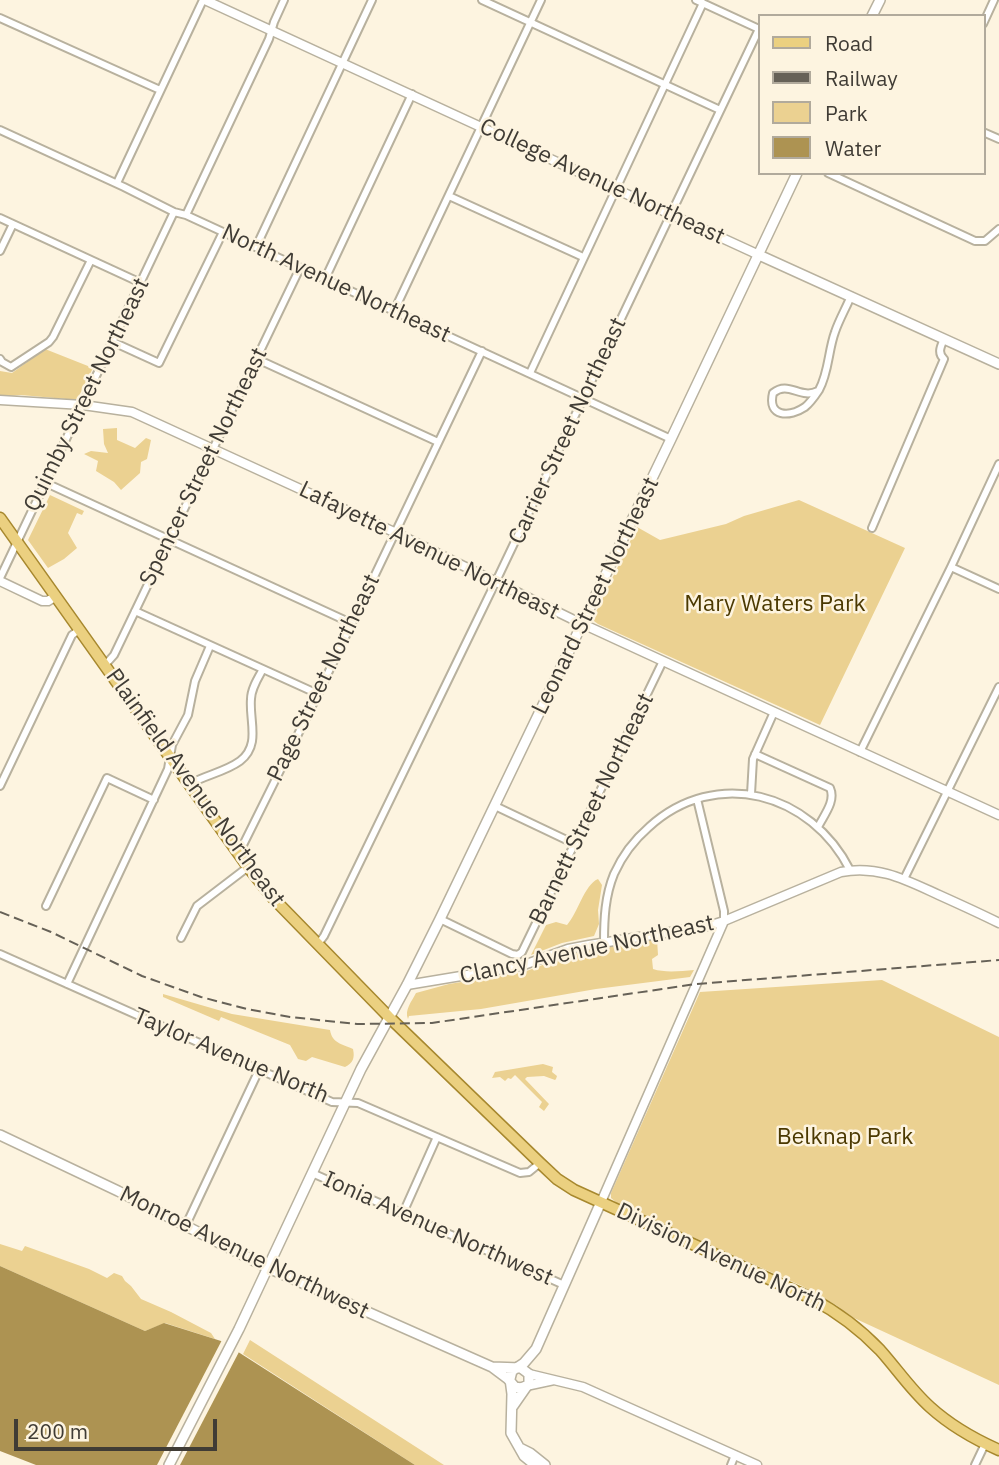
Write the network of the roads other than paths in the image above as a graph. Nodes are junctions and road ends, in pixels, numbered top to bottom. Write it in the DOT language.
graph roads {
  1 [pos="204,0"];
  2 [pos="284,0"];
  3 [pos="372,0"];
  4 [pos="482,0"];
  5 [pos="541,0"];
  6 [pos="994,0"];
  7 [pos="699,2"];
  8 [pos="0,18"];
  9 [pos="985,20"];
  10 [pos="530,22"];
  11 [pos="758,29"];
  12 [pos="271,31"];
  13 [pos="758,31"];
  14 [pos="342,63"];
  15 [pos="665,84"];
  16 [pos="160,90"];
  17 [pos="412,94"];
  18 [pos="720,110"];
  19 [pos="481,126"];
  20 [pos="0,131"];
  21 [pos="796,175"];
  22 [pos="832,175"];
  23 [pos="117,183"];
  24 [pos="615,188"];
  25 [pos="449,196"];
  26 [pos="174,212"];
  27 [pos="671,214"];
  28 [pos="186,215"];
  29 [pos="0,218"];
  30 [pos="13,224"];
  31 [pos="999,229"];
  32 [pos="223,232"];
  33 [pos="256,247"];
  34 [pos="0,251"];
  35 [pos="759,255"];
  36 [pos="583,257"];
  37 [pos="91,260"];
  38 [pos="300,268"];
  39 [pos="325,279"];
  40 [pos="141,283"];
  41 [pos="851,296"];
  42 [pos="394,311"];
  43 [pos="944,339"];
  44 [pos="113,342"];
  45 [pos="482,351"];
  46 [pos="257,359"];
  47 [pos="1,361"];
  48 [pos="999,364"];
  49 [pos="530,373"];
  50 [pos="818,391"];
  51 [pos="583,399"];
  52 [pos="0,400"];
  53 [pos="83,405"];
  54 [pos="671,439"];
  55 [pos="438,442"];
  56 [pos="214,450"];
  57 [pos="999,464"];
  58 [pos="46,483"];
  59 [pos="0,518"];
  60 [pos="872,528"];
  61 [pos="394,532"];
  62 [pos="169,540"];
  63 [pos="17,542"];
  64 [pos="951,567"];
  65 [pos="0,579"];
  66 [pos="496,582"];
  67 [pos="999,589"];
  68 [pos="56,596"];
  69 [pos="135,611"];
  70 [pos="351,623"];
  71 [pos="582,624"];
  72 [pos="79,630"];
  73 [pos="210,646"];
  74 [pos="663,661"];
  75 [pos="105,665"];
  76 [pos="263,669"];
  77 [pos="999,687"];
  78 [pos="318,694"];
  79 [pos="996,698"];
  80 [pos="774,712"];
  81 [pos="860,752"];
  82 [pos="755,754"];
  83 [pos="170,757"];
  84 [pos="190,784"];
  85 [pos="0,786"];
  86 [pos="947,792"];
  87 [pos="751,794"];
  88 [pos="697,799"];
  89 [pos="154,800"];
  90 [pos="495,806"];
  91 [pos="999,815"];
  92 [pos="818,827"];
  93 [pos="575,844"];
  94 [pos="236,850"];
  95 [pos="248,867"];
  96 [pos="850,870"];
  97 [pos="904,879"];
  98 [pos="46,905"];
  99 [pos="440,919"];
  100 [pos="724,921"];
  101 [pos="999,923"];
  102 [pos="181,939"];
  103 [pos="604,942"];
  104 [pos="318,944"];
  105 [pos="0,954"];
  106 [pos="67,984"];
  107 [pos="407,985"];
  108 [pos="389,1017"];
  109 [pos="259,1070"];
  110 [pos="345,1102"];
  111 [pos="0,1135"];
  112 [pos="437,1137"];
  113 [pos="540,1163"];
  114 [pos="312,1173"];
  115 [pos="601,1202"];
  116 [pos="403,1213"];
  117 [pos="186,1225"];
  118 [pos="267,1267"];
  119 [pos="565,1285"];
  120 [pos="536,1349"];
  121 [pos="490,1367"];
  122 [pos="517,1368"];
  123 [pos="529,1374"];
  124 [pos="554,1380"];
  125 [pos="510,1382"];
  126 [pos="526,1386"];
  127 [pos="512,1410"];
  128 [pos="985,1444"];
  129 [pos="520,1448"];
  130 [pos="999,1450"];
  131 [pos="735,1455"];
  132 [pos="169,1465"];
  133 [pos="535,1465"];
  134 [pos="545,1465"];
  135 [pos="731,1465"];
  136 [pos="757,1465"];
  137 [pos="975,1465"];
  1 -- 12 [label="street, College Avenue Northeast"];
  1 -- 16 [label="street"];
  2 -- 12 [label="street"];
  3 -- 14 [label="street"];
  4 -- 10 [label="street"];
  5 -- 10 [label="street"];
  6 -- 9 [label="street"];
  7 -- 11 [label="street"];
  7 -- 15 [label="street"];
  8 -- 16 [label="street"];
  10 -- 15 [label="street"];
  10 -- 19 [label="street"];
  12 -- 14 [label="street, College Avenue Northeast"];
  12 -- 28 [label="street"];
  13 -- 18 [label="street, Carrier Street Northeast"];
  14 -- 17 [label="street, College Avenue Northeast"];
  14 -- 33 [label="street"];
  15 -- 18 [label="street"];
  15 -- 24 [label="street"];
  16 -- 23 [label="street"];
  17 -- 19 [label="street, College Avenue Northeast"];
  17 -- 39 [label="street"];
  18 -- 27 [label="street, Carrier Street Northeast"];
  19 -- 24 [label="street, College Avenue Northeast"];
  19 -- 25 [label="street"];
  20 -- 23 [label="street, North Avenue Northeast"];
  21 -- 35 [label="main road, Leonard Street Northeast"];
  22 -- 31 [label="street"];
  23 -- 26 [label="street, North Avenue Northeast"];
  24 -- 27 [label="street, College Avenue Northeast"];
  24 -- 36 [label="street"];
  25 -- 36 [label="street"];
  25 -- 42 [label="street"];
  26 -- 28 [label="street, North Avenue Northeast"];
  26 -- 40 [label="street, Quimby Street Northeast"];
  27 -- 35 [label="street, College Avenue Northeast"];
  27 -- 51 [label="street, Carrier Street Northeast"];
  28 -- 32 [label="street, North Avenue Northeast"];
  29 -- 30 [label="street"];
  30 -- 34 [label="street"];
  30 -- 37 [label="street"];
  32 -- 33 [label="street, North Avenue Northeast"];
  32 -- 44 [label="street"];
  33 -- 38 [label="street, North Avenue Northeast"];
  35 -- 41 [label="main road, College Avenue Northeast"];
  35 -- 54 [label="main road, Leonard Street Northeast"];
  36 -- 49 [label="street"];
  37 -- 40 [label="street"];
  37 -- 47 [label="street"];
  38 -- 39 [label="street, North Avenue Northeast"];
  38 -- 46 [label="street, Spencer Street Northeast"];
  39 -- 42 [label="street, North Avenue Northeast"];
  40 -- 44 [label="street, Quimby Street Northeast"];
  41 -- 43 [label="main road, College Avenue Northeast"];
  41 -- 50 [label="street"];
  42 -- 45 [label="street, North Avenue Northeast"];
  43 -- 48 [label="main road, College Avenue Northeast"];
  43 -- 60 [label="street"];
  44 -- 53 [label="street, Quimby Street Northeast"];
  45 -- 49 [label="street, North Avenue Northeast"];
  45 -- 55 [label="street, Page Street Northeast"];
  46 -- 55 [label="street"];
  46 -- 56 [label="street, Spencer Street Northeast"];
  49 -- 51 [label="street, North Avenue Northeast"];
  50 -- 50 [label="street"];
  51 -- 54 [label="street, North Avenue Northeast"];
  51 -- 66 [label="street, Carrier Street Northeast"];
  52 -- 53 [label="street, Lafayette Avenue Northeast"];
  53 -- 56 [label="street, Lafayette Avenue Northeast"];
  53 -- 58 [label="street, Quimby Street Northeast"];
  54 -- 71 [label="main road, Leonard Street Northeast"];
  55 -- 61 [label="street, Page Street Northeast"];
  56 -- 61 [label="street, Lafayette Avenue Northeast"];
  56 -- 62 [label="street, Spencer Street Northeast"];
  57 -- 64 [label="street"];
  58 -- 62 [label="street"];
  58 -- 63 [label="street, Quimby Street Northeast"];
  59 -- 63 [label="main road, Plainfield Avenue Northeast"];
  61 -- 66 [label="street, Lafayette Avenue Northeast"];
  61 -- 70 [label="street, Page Street Northeast"];
  62 -- 69 [label="street, Spencer Street Northeast"];
  62 -- 70 [label="street"];
  63 -- 65 [label="street, Quimby Street Northeast"];
  63 -- 68 [label="main road, Plainfield Avenue Northeast"];
  64 -- 67 [label="street"];
  64 -- 81 [label="street"];
  65 -- 68 [label="street"];
  66 -- 71 [label="street, Lafayette Avenue Northeast"];
  66 -- 104 [label="street, Carrier Street Northeast"];
  68 -- 72 [label="main road, Plainfield Avenue Northeast"];
  69 -- 73 [label="street"];
  69 -- 75 [label="street, Spencer Street Northeast"];
  70 -- 78 [label="street, Page Street Northeast"];
  71 -- 74 [label="street, Lafayette Avenue Northeast"];
  71 -- 90 [label="main road, Leonard Street Northeast"];
  72 -- 75 [label="main road, Plainfield Avenue Northeast"];
  72 -- 85 [label="street"];
  73 -- 76 [label="street"];
  73 -- 83 [label="street"];
  74 -- 80 [label="street, Lafayette Avenue Northeast"];
  74 -- 93 [label="street, Barnett Street Northeast"];
  75 -- 83 [label="main road, Plainfield Avenue Northeast"];
  76 -- 78 [label="street"];
  76 -- 84 [label="street"];
  77 -- 79 [label="street"];
  78 -- 94 [label="street, Page Street Northeast"];
  79 -- 86 [label="street"];
  80 -- 81 [label="street, Lafayette Avenue Northeast"];
  80 -- 82 [label="street"];
  81 -- 86 [label="street, Lafayette Avenue Northeast"];
  82 -- 87 [label="street"];
  82 -- 92 [label="street"];
  83 -- 84 [label="main road, Plainfield Avenue Northeast"];
  83 -- 89 [label="street"];
  84 -- 94 [label="main road, Plainfield Avenue Northeast"];
  86 -- 91 [label="street, Lafayette Avenue Northeast"];
  86 -- 97 [label="street"];
  87 -- 88 [label="street"];
  87 -- 92 [label="street"];
  88 -- 100 [label="street"];
  88 -- 103 [label="street"];
  89 -- 98 [label="street"];
  89 -- 106 [label="street"];
  90 -- 93 [label="street"];
  90 -- 99 [label="main road, Leonard Street Northeast"];
  92 -- 96 [label="street"];
  93 -- 99 [label="street, Barnett Street Northeast"];
  94 -- 95 [label="main road, Plainfield Avenue Northeast"];
  95 -- 102 [label="street"];
  95 -- 104 [label="main road, Plainfield Avenue Northeast"];
  96 -- 97 [label="street, Clancy Avenue Northeast"];
  96 -- 100 [label="street, Clancy Avenue Northeast"];
  97 -- 101 [label="street, Clancy Avenue Northeast"];
  99 -- 107 [label="main road, Leonard Street Northeast"];
  100 -- 103 [label="street, Clancy Avenue Northeast"];
  100 -- 115 [label="street"];
  103 -- 107 [label="street, Clancy Avenue Northeast"];
  104 -- 108 [label="main road, Plainfield Avenue Northeast"];
  105 -- 106 [label="street, Taylor Avenue North"];
  106 -- 109 [label="street, Taylor Avenue North"];
  107 -- 108 [label="main road, Leonard Street Northeast"];
  108 -- 110 [label="main road, Leonard Street Northeast"];
  108 -- 113 [label="main road, Plainfield Avenue Northeast"];
  109 -- 110 [label="street, Taylor Avenue North"];
  109 -- 117 [label="street"];
  110 -- 112 [label="street, Taylor Avenue North"];
  110 -- 114 [label="main road, Leonard Street Northeast"];
  111 -- 117 [label="main road, Monroe Avenue Northwest"];
  112 -- 113 [label="street, Taylor Avenue North"];
  112 -- 116 [label="street"];
  113 -- 115 [label="main road, Plainfield Avenue Northeast"];
  114 -- 116 [label="street, Ionia Avenue Northwest"];
  114 -- 118 [label="main road, Leonard Street Northeast"];
  115 -- 119 [label="main road"];
  115 -- 128 [label="main road, Division Avenue North"];
  116 -- 119 [label="street, Ionia Avenue Northwest"];
  117 -- 118 [label="main road, Monroe Avenue Northwest"];
  118 -- 121 [label="main road, Monroe Avenue Northwest"];
  118 -- 132 [label="main road, Leonard Street Northeast"];
  119 -- 120 [label="main road"];
  120 -- 122 [label="main road"];
  120 -- 123 [label="main road"];
  121 -- 122 [label="main road, Monroe Avenue Northwest"];
  121 -- 125 [label="main road, Monroe Avenue Northwest"];
  122 -- 123 [label="main road, Monroe Avenue Northwest"];
  122 -- 125 [label="main road"];
  123 -- 124 [label="street"];
  123 -- 126 [label="main road"];
  124 -- 126 [label="street"];
  124 -- 131 [label="street"];
  125 -- 126 [label="main road"];
  125 -- 127 [label="main road"];
  126 -- 127 [label="main road"];
  127 -- 129 [label="main road"];
  128 -- 130 [label="main road, Division Avenue North"];
  128 -- 137 [label="street"];
  129 -- 133 [label="main road"];
  129 -- 134 [label="main road"];
  131 -- 135 [label="street"];
  131 -- 136 [label="street"];
}
